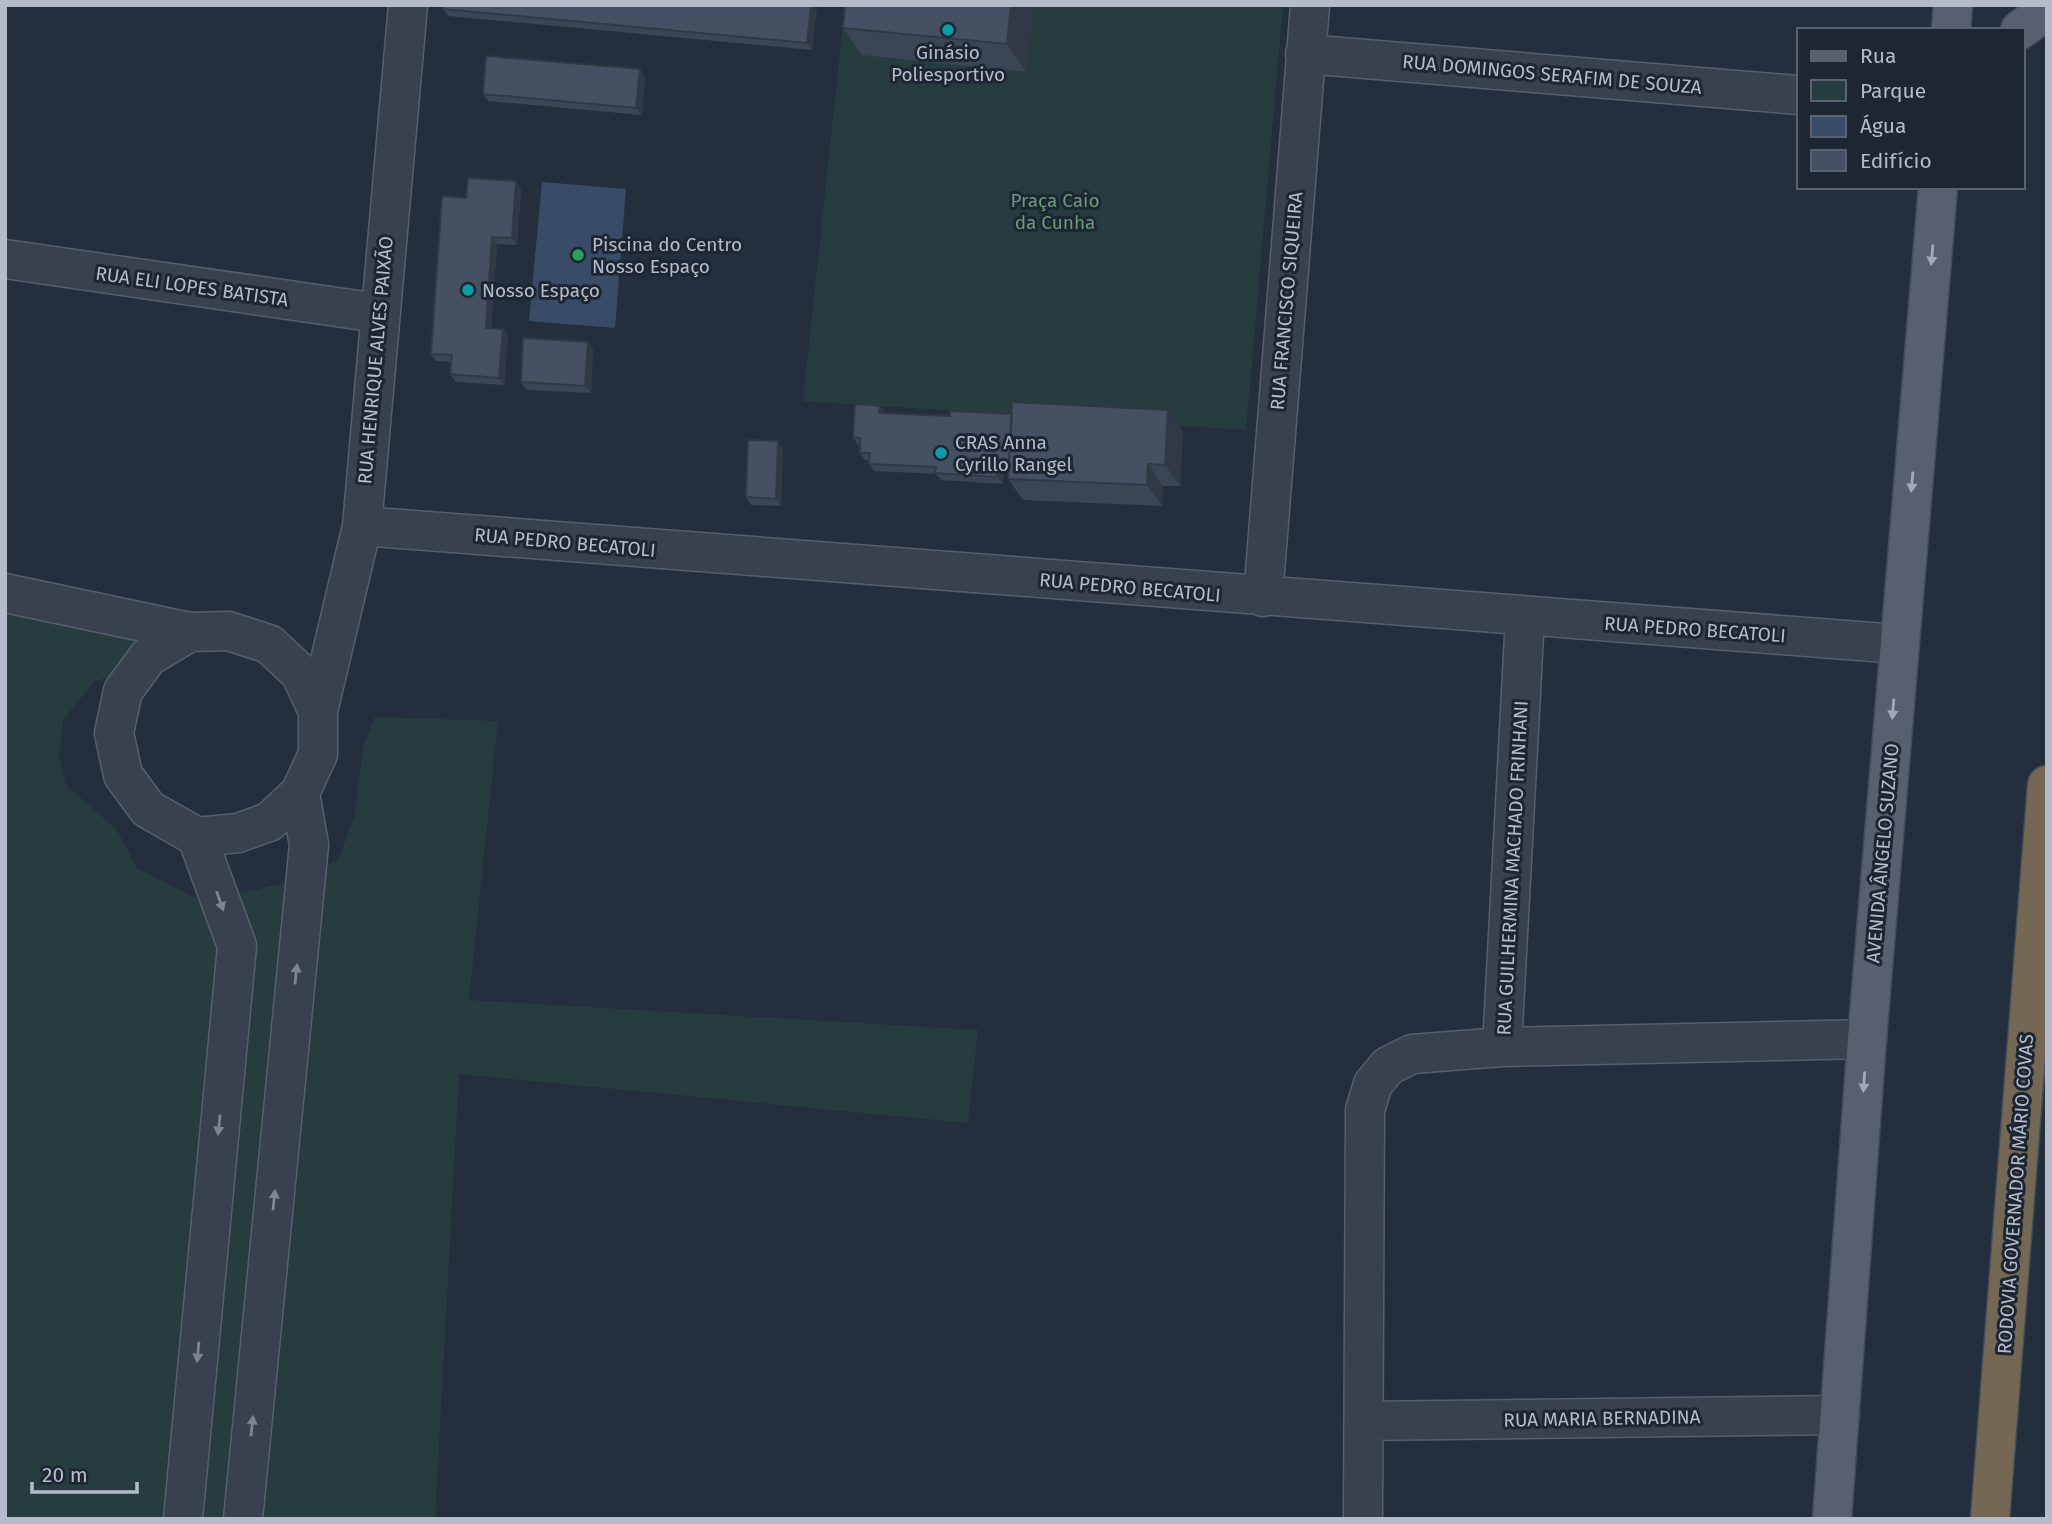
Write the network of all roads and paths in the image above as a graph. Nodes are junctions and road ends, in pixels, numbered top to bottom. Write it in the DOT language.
graph roads {
  1 [pos="408,5"];
  2 [pos="1310,5"];
  3 [pos="1953,5"];
  4 [pos="2047,10"];
  5 [pos="1951,28"];
  6 [pos="2023,28"];
  7 [pos="1305,54"];
  8 [pos="1797,95"];
  9 [pos="1938,189"];
  10 [pos="5,259"];
  11 [pos="378,313"];
  12 [pos="362,526"];
  13 [pos="5,593"];
  14 [pos="1263,597"];
  15 [pos="1525,617"];
  16 [pos="190,632"];
  17 [pos="1898,645"];
  18 [pos="318,711"];
  19 [pos="2047,785"];
  20 [pos="300,793"];
  21 [pos="197,837"];
  22 [pos="2047,1001"];
  23 [pos="1867,1039"];
  24 [pos="1502,1047"];
  25 [pos="2026,1055"];
  26 [pos="1840,1415"];
  27 [pos="1364,1420"];
  28 [pos="183,1519"];
  29 [pos="243,1519"];
  30 [pos="1363,1519"];
  31 [pos="1832,1519"];
  32 [pos="1990,1519"];
  1 -- 11 [label="street, RUA HENRIQUE ALVES PAIXÃO"];
  2 -- 7 [label="street, RUA FRANCISCO SIQUEIRA"];
  3 -- 5 [label="main road"];
  4 -- 6 [label="main road"];
  7 -- 8 [label="street, RUA DOMINGOS SERAFIM DE SOUZA"];
  7 -- 14 [label="street, RUA FRANCISCO SIQUEIRA"];
  9 -- 17 [label="main road, AVENIDA ÂNGELO SUZANO, one-way"];
  10 -- 11 [label="street, RUA ELI LOPES BATISTA"];
  11 -- 12 [label="street, RUA HENRIQUE ALVES PAIXÃO"];
  12 -- 14 [label="street, RUA PEDRO BECATOLI"];
  12 -- 18 [label="street, RUA HENRIQUE ALVES PAIXÃO"];
  13 -- 16 [label="street"];
  14 -- 15 [label="street, RUA PEDRO BECATOLI"];
  15 -- 17 [label="street, RUA PEDRO BECATOLI"];
  15 -- 24 [label="street, RUA GUILHERMINA MACHADO FRINHANI"];
  16 -- 18 [label="street"];
  16 -- 21 [label="street"];
  17 -- 23 [label="main road, AVENIDA ÂNGELO SUZANO, one-way"];
  18 -- 20 [label="street"];
  19 -- 25 [label="highway, RODOVIA GOVERNADOR MÁRIO COVAS"];
  20 -- 21 [label="street"];
  29 -- 20 [label="street, one-way"];
  21 -- 28 [label="street, one-way"];
  22 -- 25 [label="highway"];
  23 -- 24 [label="street"];
  23 -- 26 [label="main road, AVENIDA ÂNGELO SUZANO, one-way"];
  24 -- 27 [label="street, RUA GUILHERMINA MACHADO FRINHANI"];
  25 -- 32 [label="highway, RODOVIA GOVERNADOR MÁRIO COVAS"];
  26 -- 27 [label="street, RUA MARIA BERNADINA"];
  26 -- 31 [label="main road, AVENIDA ÂNGELO SUZANO"];
  27 -- 30 [label="street, RUA GUILHERMINA MACHADO FRINHANI"];
}
